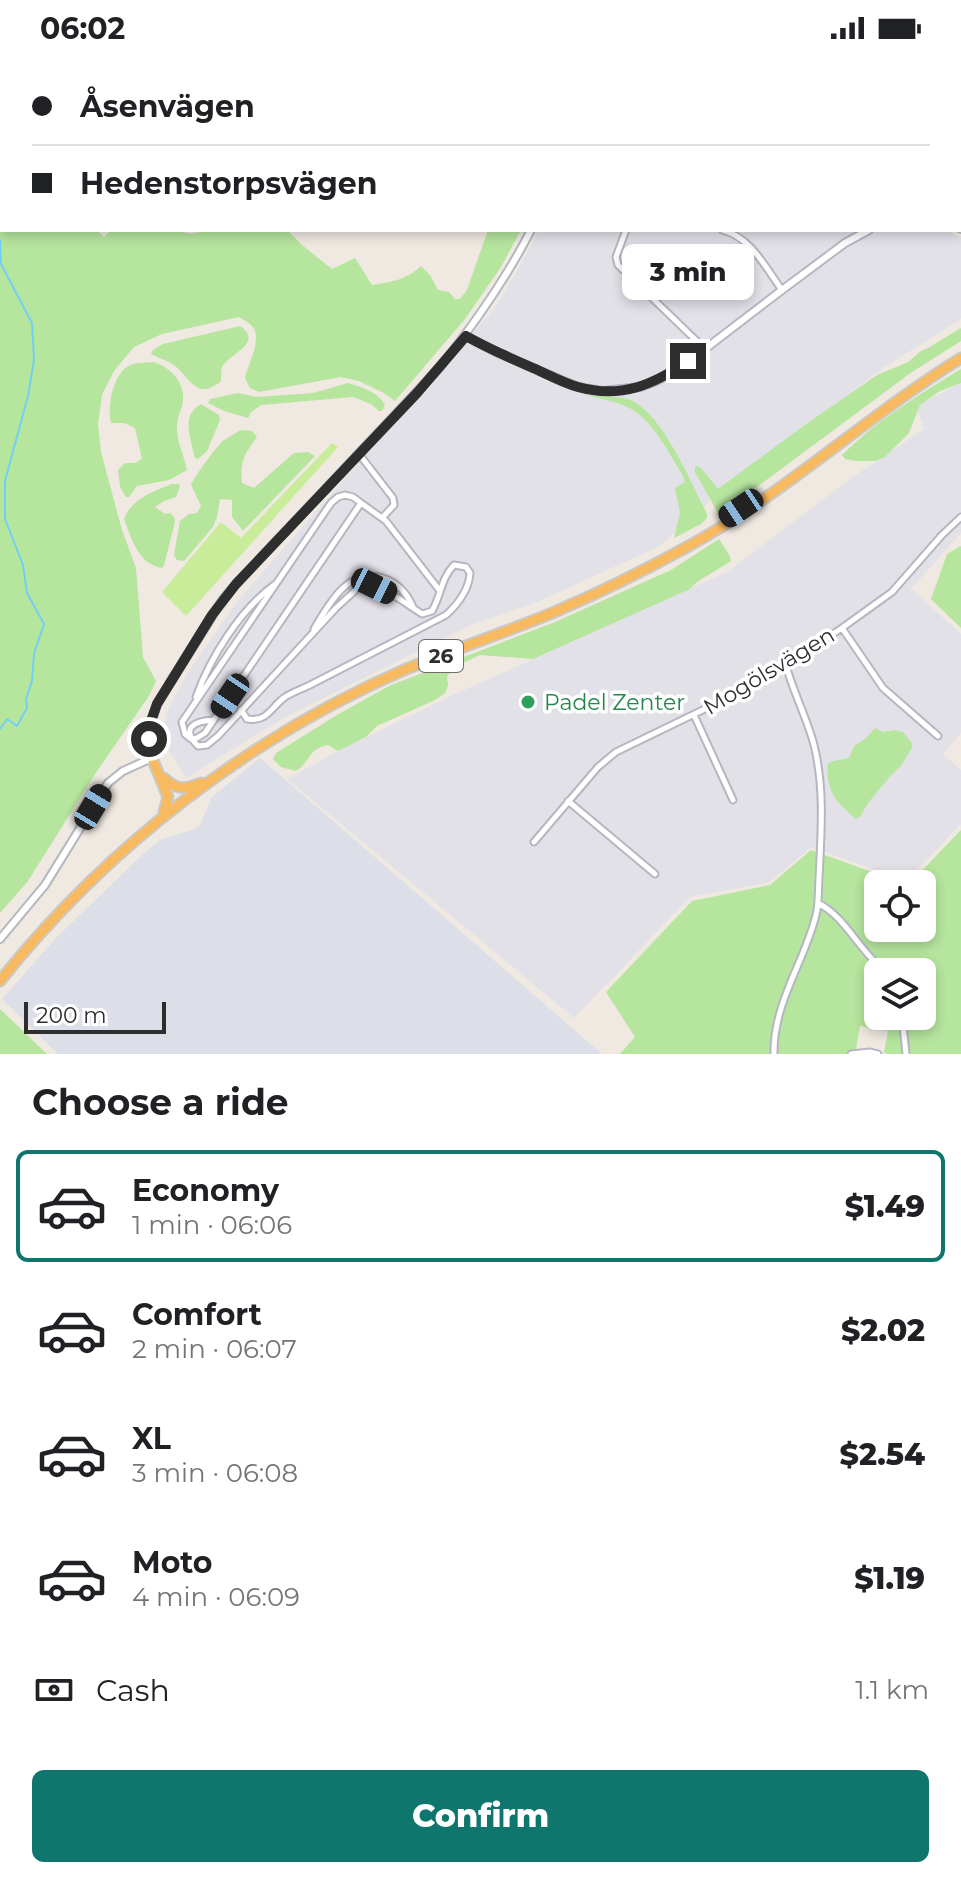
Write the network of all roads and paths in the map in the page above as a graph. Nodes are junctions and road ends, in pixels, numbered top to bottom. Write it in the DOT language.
graph roads {
  1 [pos="530,232"];
  2 [pos="625,232"];
  3 [pos="727,232"];
  4 [pos="860,232"];
  5 [pos="782,290"];
  6 [pos="466,336"];
  7 [pos="705,349"];
  8 [pos="961,355"];
  9 [pos="359,454"];
  10 [pos="361,503"];
  11 [pos="961,517"];
  12 [pos="382,518"];
  13 [pos="278,582"];
  14 [pos="440,591"];
  15 [pos="413,608"];
  16 [pos="842,628"];
  17 [pos="308,638"];
  18 [pos="786,665"];
  19 [pos="193,706"];
  20 [pos="241,710"];
  21 [pos="694,715"];
  22 [pos="214,720"];
  23 [pos="938,736"];
  24 [pos="191,739"];
  25 [pos="152,758"];
  26 [pos="159,773"];
  27 [pos="201,783"];
  28 [pos="733,800"];
  29 [pos="568,801"];
  30 [pos="164,812"];
  31 [pos="534,842"];
  32 [pos="655,874"];
  33 [pos="818,903"];
  34 [pos="0,939"];
  35 [pos="871,958"];
  36 [pos="0,978"];
  37 [pos="903,1030"];
  38 [pos="774,1054"];
  39 [pos="851,1054"];
  40 [pos="878,1054"];
  41 [pos="906,1054"];
  1 -- 6 [label="street"];
  2 -- 7 [label="street"];
  3 -- 5 [label="street"];
  4 -- 5 [label="street"];
  5 -- 7 [label="street"];
  6 -- 7 [label="street"];
  6 -- 9 [label="street"];
  8 -- 27 [label="highway, 26"];
  8 -- 36 [label="highway, 26"];
  9 -- 12 [label="street"];
  9 -- 25 [label="street"];
  10 -- 12 [label="street"];
  10 -- 13 [label="street"];
  10 -- 22 [label="street"];
  11 -- 16 [label="street, Mogölsvägen"];
  12 -- 14 [label="street"];
  13 -- 19 [label="street"];
  13 -- 19 [label="street"];
  14 -- 15 [label="street"];
  14 -- 20 [label="street"];
  15 -- 17 [label="street"];
  15 -- 17 [label="street"];
  16 -- 18 [label="street, Mogölsvägen"];
  16 -- 23 [label="street"];
  17 -- 20 [label="street"];
  18 -- 21 [label="street, Mogölsvägen"];
  18 -- 33 [label="street"];
  19 -- 24 [label="street"];
  20 -- 24 [label="street"];
  21 -- 28 [label="street"];
  21 -- 29 [label="street, Mogölsvägen"];
  22 -- 24 [label="street"];
  22 -- 24 [label="street"];
  25 -- 26 [label="highway"];
  25 -- 34 [label="street"];
  26 -- 27 [label="highway"];
  26 -- 30 [label="highway"];
  27 -- 30 [label="highway, 26"];
  29 -- 31 [label="street, Mogölsvägen"];
  29 -- 32 [label="street"];
  30 -- 36 [label="highway, 26"];
  33 -- 35 [label="street"];
  33 -- 38 [label="street"];
  37 -- 41 [label="street"];
  39 -- 40 [label="street"];
}
